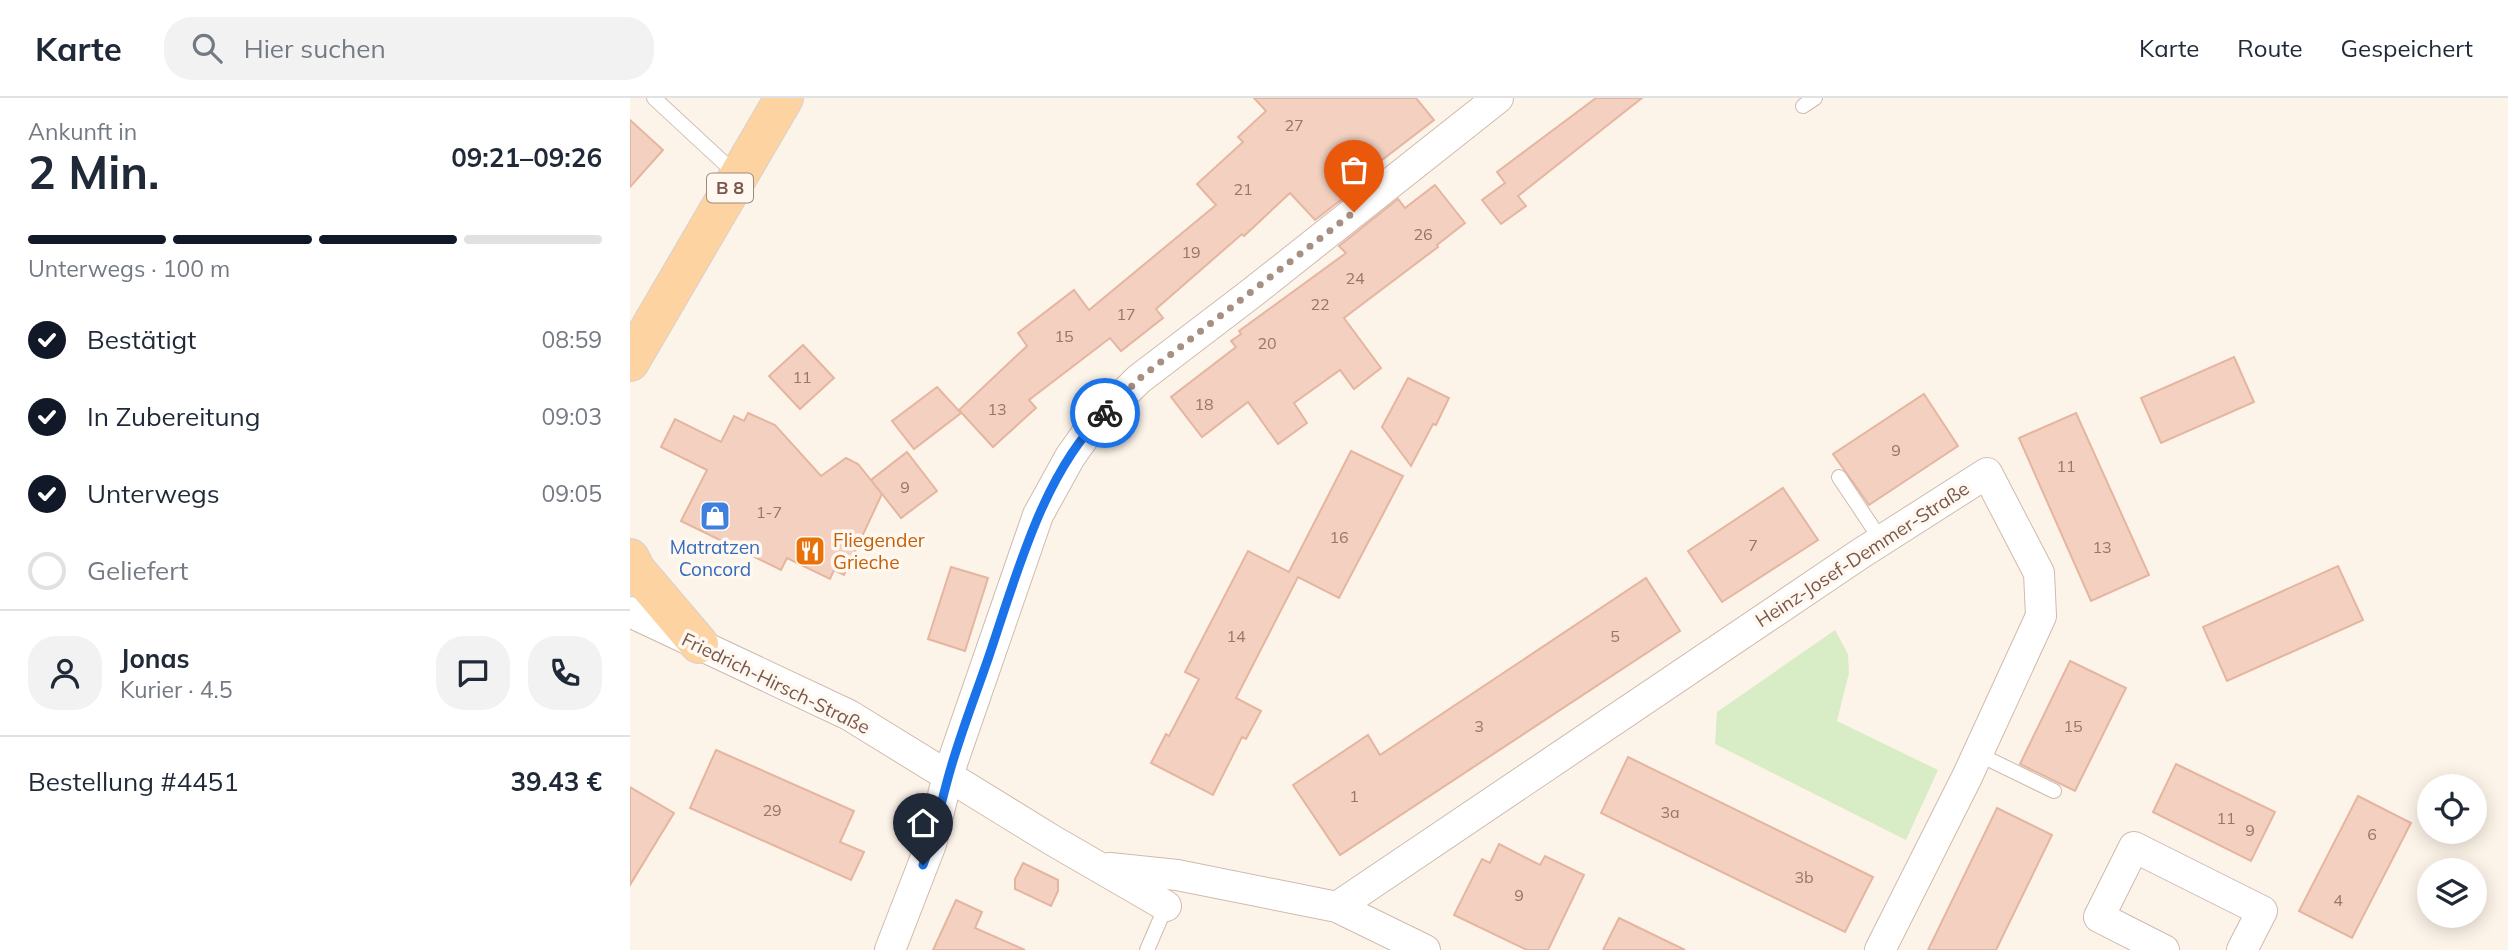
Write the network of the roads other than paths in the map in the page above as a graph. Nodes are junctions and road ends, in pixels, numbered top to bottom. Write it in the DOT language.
graph roads {
  1 [pos="654,98"];
  2 [pos="784,98"];
  3 [pos="1498,98"];
  4 [pos="737,175"];
  5 [pos="630,362"];
  6 [pos="1839,477"];
  7 [pos="1881,540"];
  8 [pos="630,558"];
  9 [pos="630,612"];
  10 [pos="699,644"];
  11 [pos="1978,754"];
  12 [pos="948,775"];
  13 [pos="2054,791"];
  14 [pos="1099,867"];
  15 [pos="1166,906"];
  16 [pos="1337,907"];
  17 [pos="890,950"];
  18 [pos="1147,950"];
  19 [pos="1425,950"];
  20 [pos="1880,950"];
  21 [pos="2164,950"];
  22 [pos="2242,950"];
  1 -- 4 [label="lane"];
  2 -- 4 [label="main road, B 8"];
  3 -- 12 [label="street"];
  4 -- 5 [label="main road, B 8"];
  6 -- 7 [label="lane"];
  7 -- 11 [label="street, Heinz-Josef-Demmer-Straße"];
  7 -- 16 [label="street, Heinz-Josef-Demmer-Straße"];
  8 -- 10 [label="main road"];
  9 -- 10 [label="street, Friedrich-Hirsch-Straße"];
  10 -- 12 [label="street, Friedrich-Hirsch-Straße"];
  11 -- 13 [label="lane"];
  11 -- 20 [label="street, Heinz-Josef-Demmer-Straße"];
  12 -- 14 [label="street, Friedrich-Hirsch-Straße"];
  12 -- 17 [label="street"];
  14 -- 15 [label="street, Friedrich-Hirsch-Straße"];
  14 -- 16 [label="street, Friedrich-Hirsch-Straße"];
  15 -- 18 [label="lane"];
  16 -- 19 [label="street, Friedrich-Hirsch-Straße"];
  21 -- 22 [label="street"];
}
